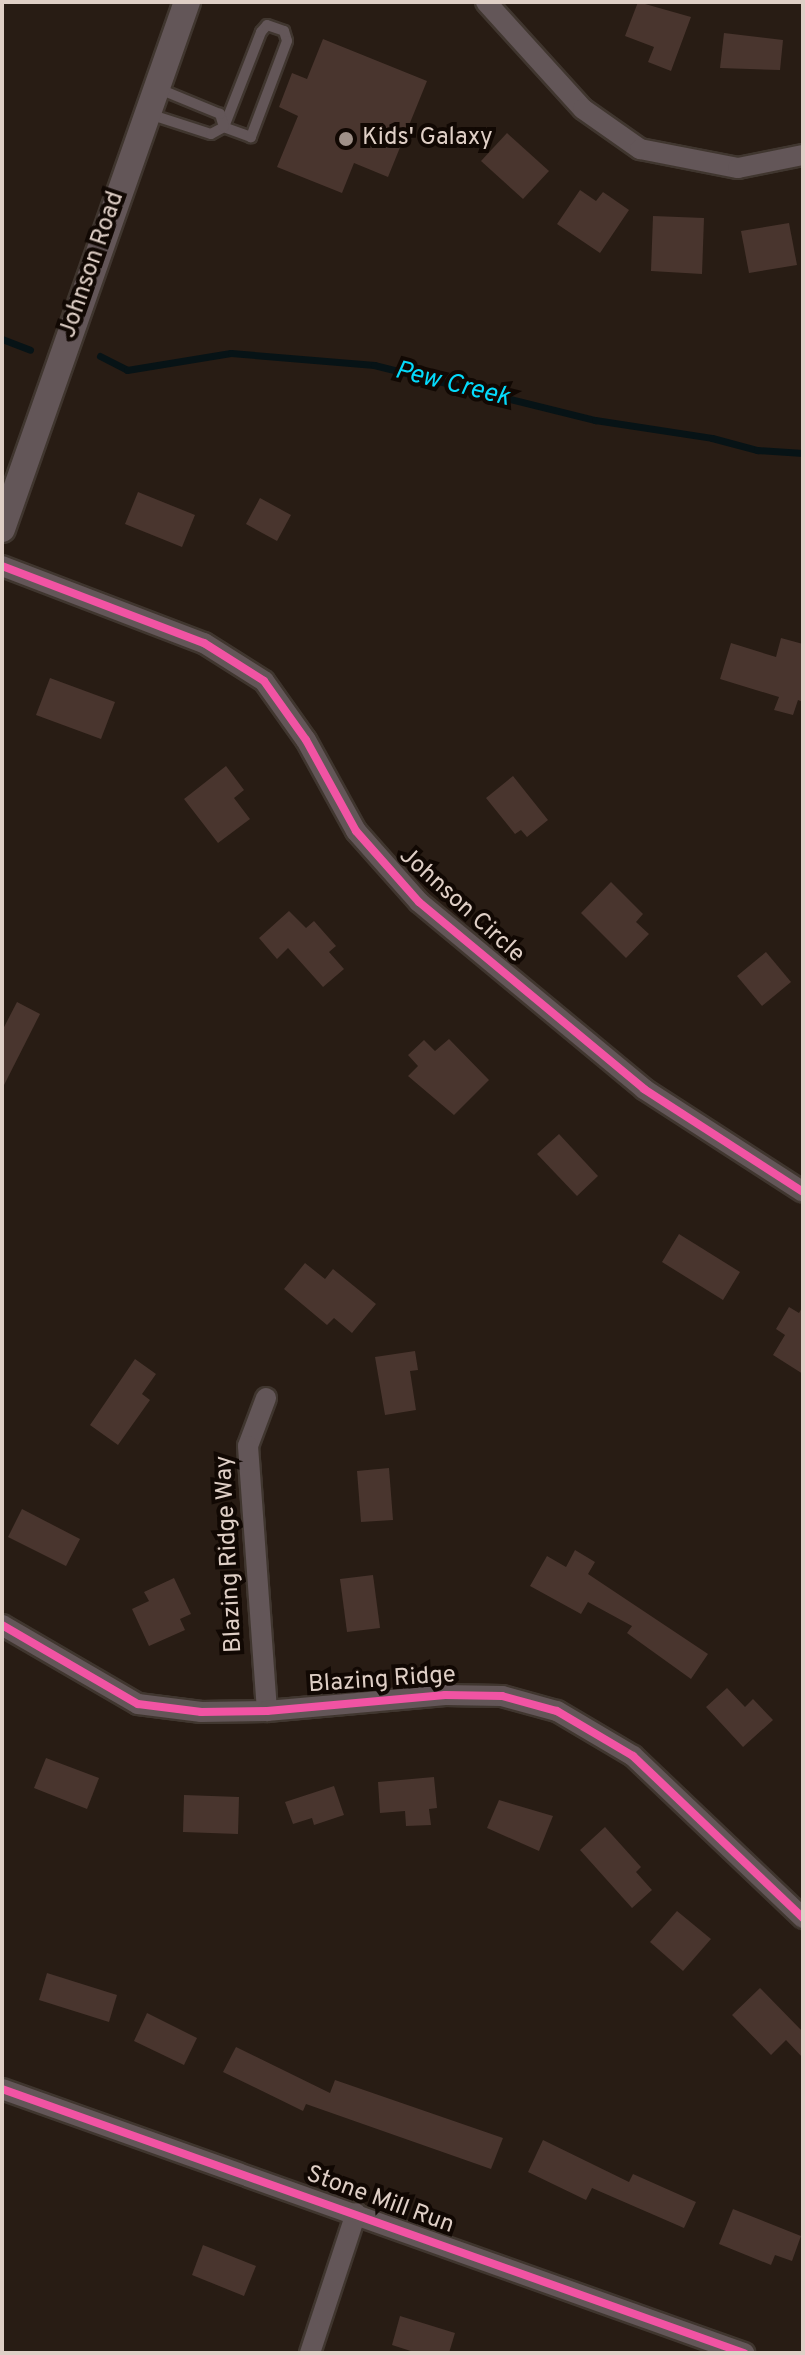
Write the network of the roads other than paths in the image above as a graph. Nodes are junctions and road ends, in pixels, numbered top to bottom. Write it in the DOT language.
graph roads {
  1 [pos="187,2"];
  2 [pos="486,2"];
  3 [pos="155,87"];
  4 [pos="146,113"];
  5 [pos="224,127"];
  6 [pos="803,155"];
  7 [pos="2,529"];
  8 [pos="2,566"];
  9 [pos="803,1192"];
  10 [pos="266,1398"];
  11 [pos="2,1625"];
  12 [pos="267,1711"];
  13 [pos="803,1918"];
  14 [pos="2,2089"];
  15 [pos="356,2213"];
  16 [pos="310,2353"];
  17 [pos="744,2353"];
  1 -- 3 [label="street, Johnson Road"];
  2 -- 6 [label="street"];
  3 -- 4 [label="street, Johnson Road"];
  3 -- 5 [label="lane"];
  4 -- 5 [label="lane"];
  4 -- 7 [label="street, Johnson Road"];
  5 -- 5 [label="lane"];
  8 -- 9 [label="street, Johnson Circle"];
  10 -- 12 [label="street, Blazing Ridge Way"];
  11 -- 12 [label="street, Blazing Ridge"];
  12 -- 13 [label="street, Blazing Ridge"];
  14 -- 15 [label="street, Stone Mill Run"];
  15 -- 16 [label="street"];
  15 -- 17 [label="street, Stone Mill Run"];
}
